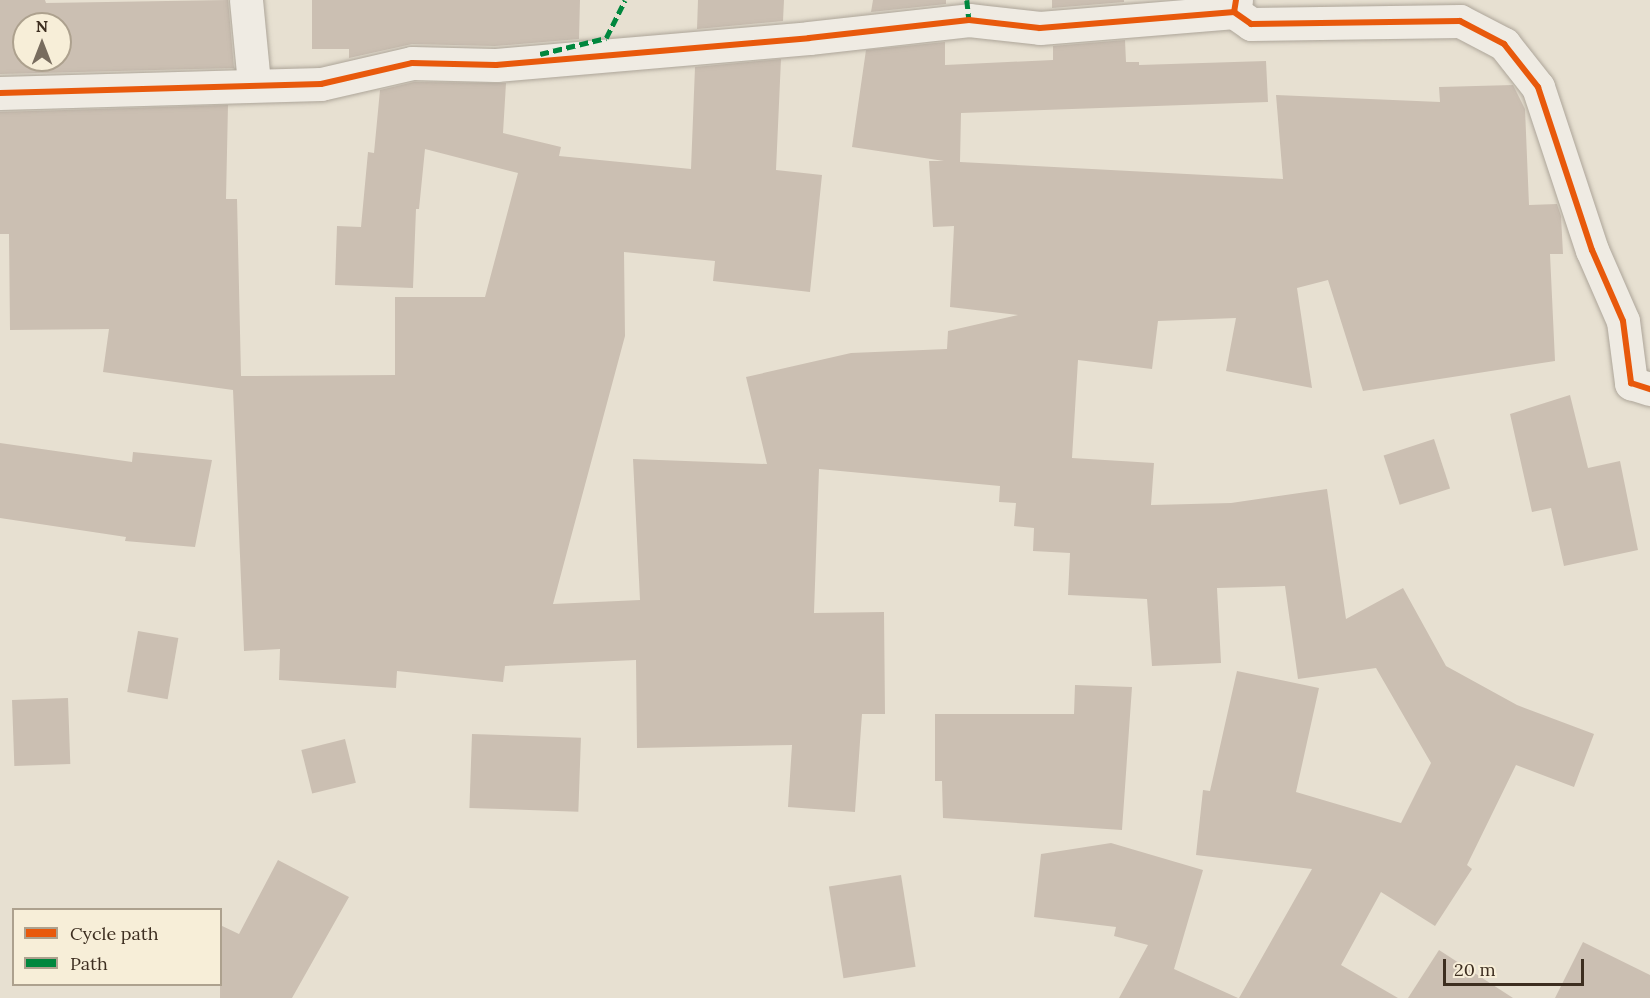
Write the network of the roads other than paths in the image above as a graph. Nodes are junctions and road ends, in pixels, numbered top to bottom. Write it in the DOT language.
graph roads {
  1 [pos="246,0"];
  2 [pos="1234,6"];
  3 [pos="254,83"];
  4 [pos="0,93"];
  5 [pos="1650,389"];
  1 -- 3 [label="street"];
  2 -- 3 [label="street"];
  2 -- 5 [label="street"];
  3 -- 4 [label="street"];
}
